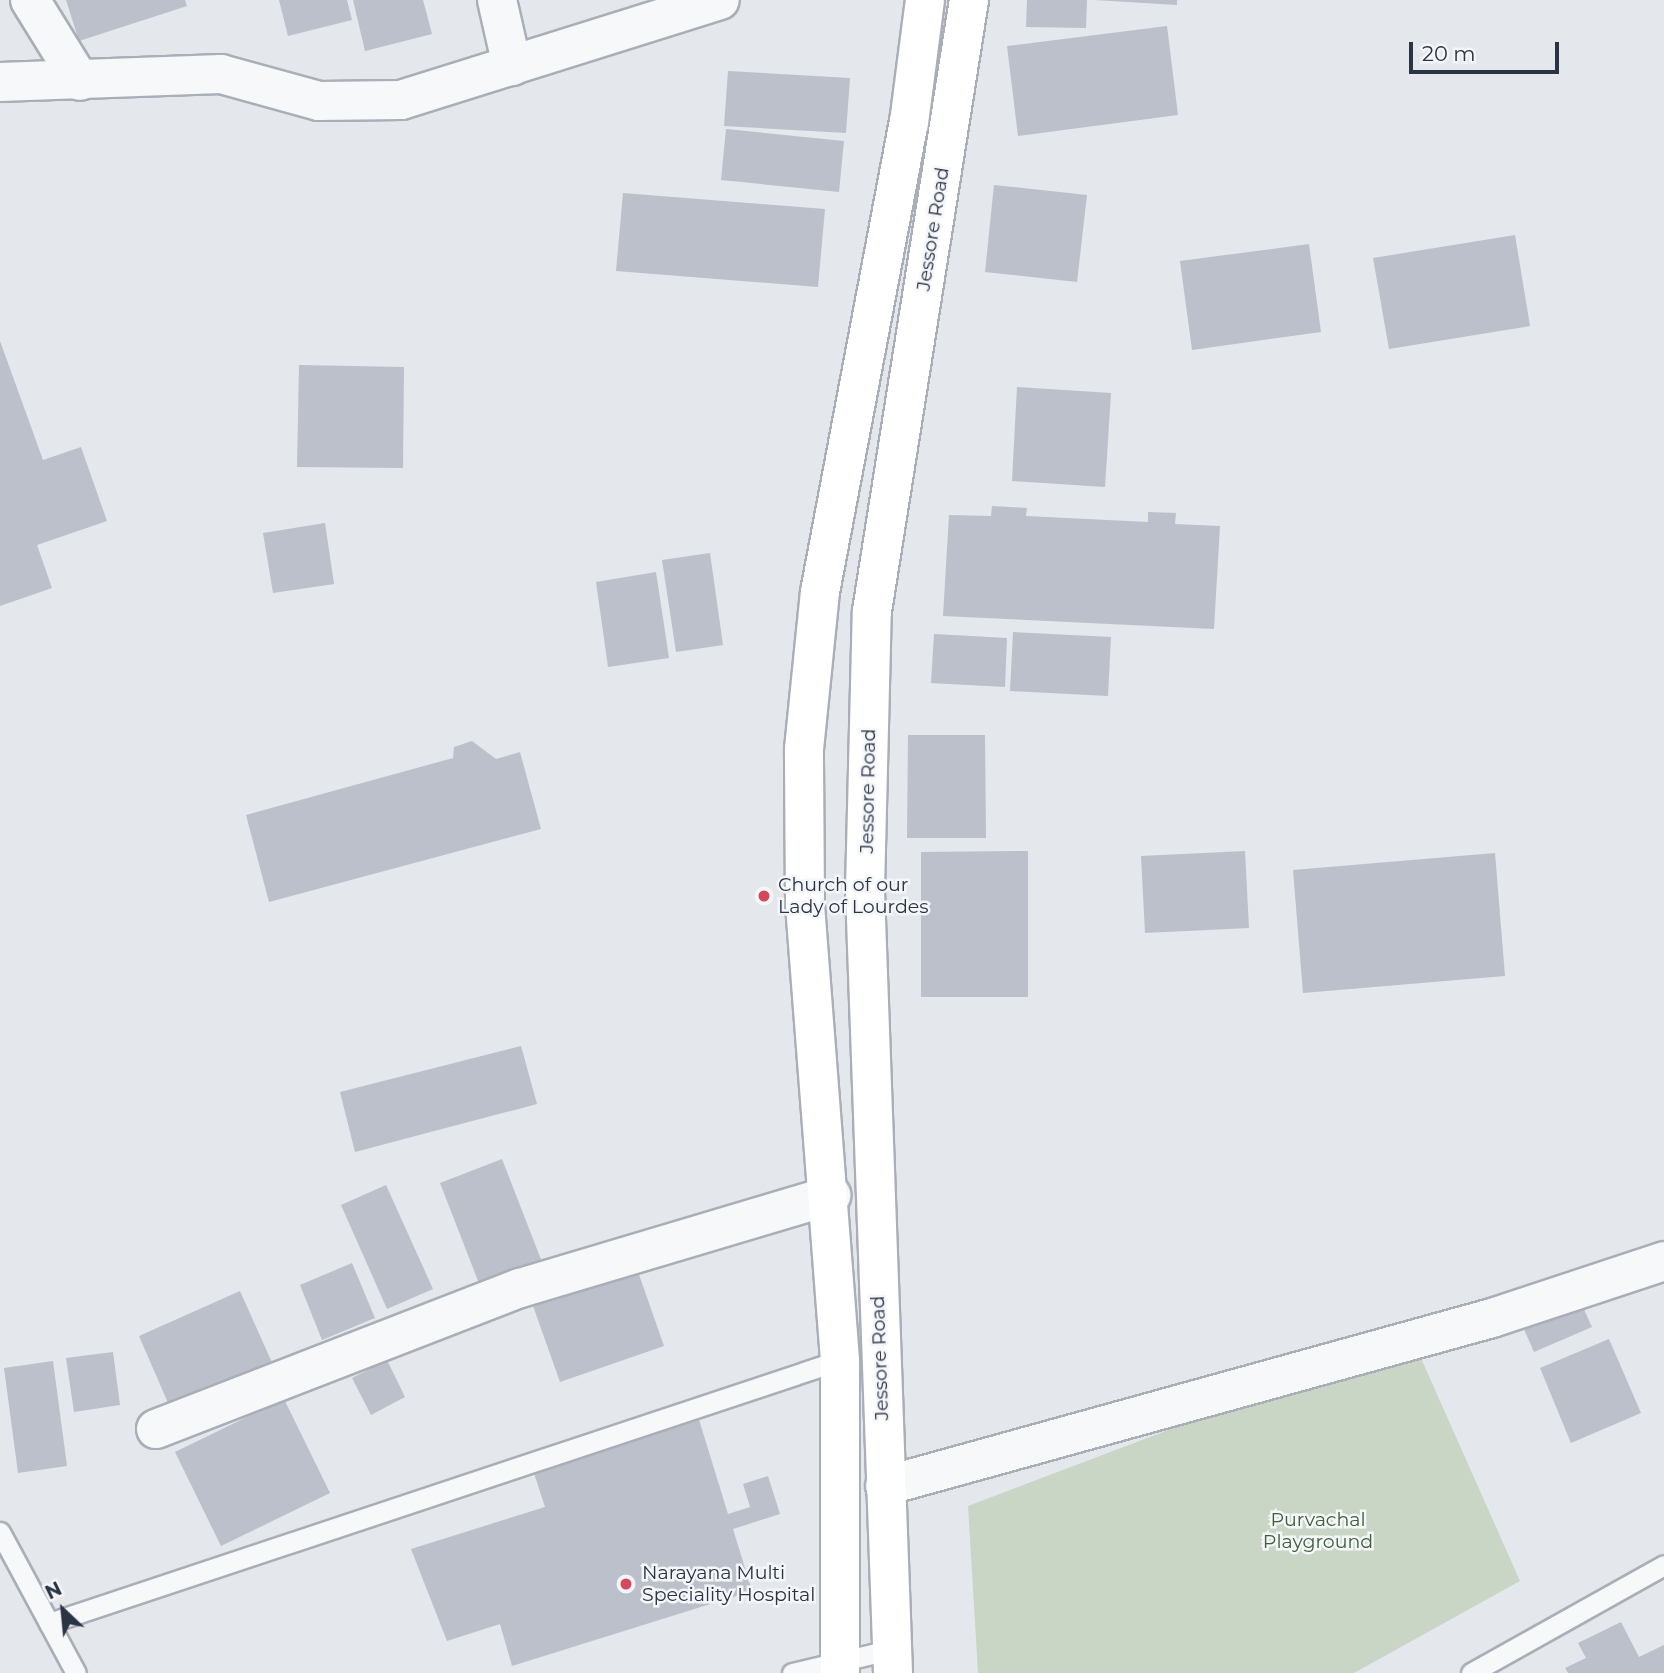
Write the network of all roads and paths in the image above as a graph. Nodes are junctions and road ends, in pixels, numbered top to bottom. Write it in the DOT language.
graph roads {
  1 [pos="30,0"];
  2 [pos="497,0"];
  3 [pos="720,0"];
  4 [pos="925,0"];
  5 [pos="969,0"];
  6 [pos="512,66"];
  7 [pos="80,81"];
  8 [pos="0,82"];
  9 [pos="831,1195"];
  10 [pos="1664,1261"];
  11 [pos="840,1360"];
  12 [pos="156,1429"];
  13 [pos="885,1486"];
  14 [pos="0,1532"];
  15 [pos="1664,1565"];
  16 [pos="49,1623"];
  17 [pos="893,1661"];
  18 [pos="839,1667"];
  19 [pos="76,1673"];
  20 [pos="792,1673"];
  21 [pos="1471,1673"];
  1 -- 7 [label="street"];
  2 -- 6 [label="street"];
  3 -- 6 [label="street"];
  4 -- 9 [label="highway"];
  5 -- 13 [label="highway, Jessore Road"];
  6 -- 7 [label="street"];
  7 -- 8 [label="street"];
  9 -- 11 [label="highway"];
  9 -- 12 [label="street"];
  10 -- 13 [label="street"];
  11 -- 16 [label="lane"];
  11 -- 18 [label="highway"];
  13 -- 17 [label="highway, Jessore Road"];
  14 -- 16 [label="lane"];
  15 -- 21 [label="lane"];
  16 -- 19 [label="lane"];
  17 -- 18 [label="lane"];
  18 -- 20 [label="lane"];
}
